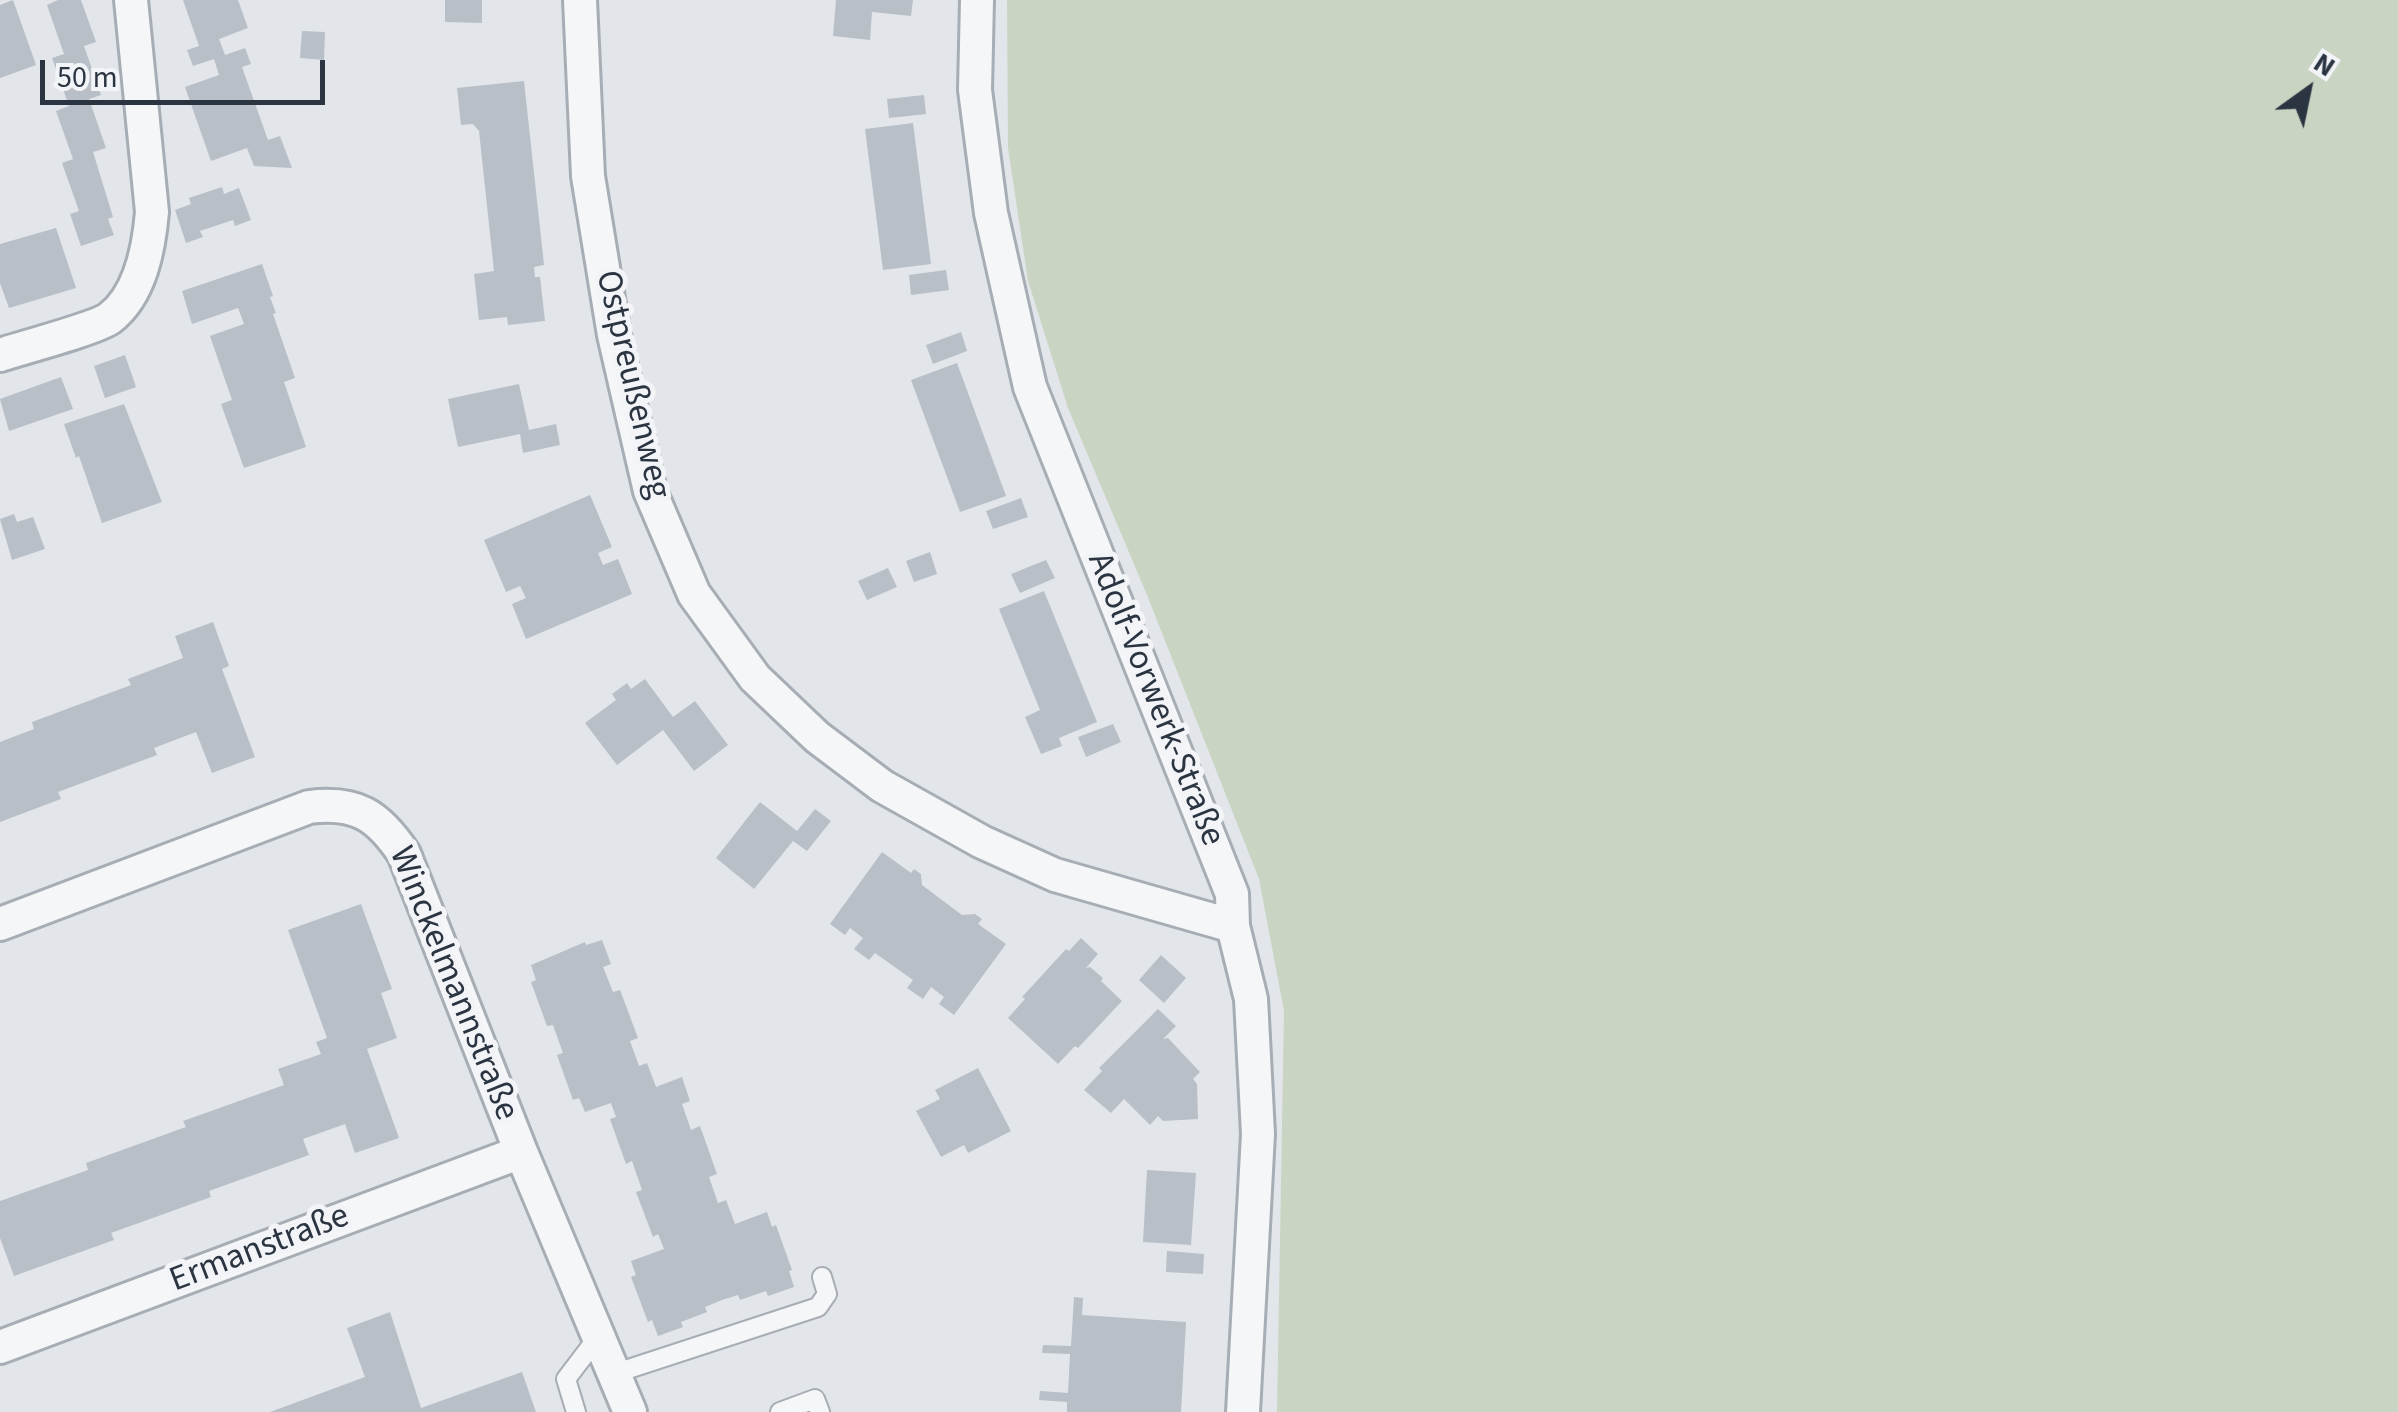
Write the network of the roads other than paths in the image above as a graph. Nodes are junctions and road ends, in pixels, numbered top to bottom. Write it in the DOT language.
graph roads {
  1 [pos="131,0"];
  2 [pos="580,0"];
  3 [pos="977,0"];
  4 [pos="0,355"];
  5 [pos="0,924"];
  6 [pos="1233,926"];
  7 [pos="520,1152"];
  8 [pos="822,1278"];
  9 [pos="598,1337"];
  10 [pos="0,1347"];
  11 [pos="614,1374"];
  12 [pos="576,1412"];
  13 [pos="630,1412"];
  14 [pos="780,1412"];
  15 [pos="820,1412"];
  16 [pos="1243,1412"];
  1 -- 4 [label="street"];
  2 -- 6 [label="street, Ostpreußenweg"];
  3 -- 6 [label="street, Adolf-Vorwerk-Straße"];
  5 -- 7 [label="street, Winckelmannstraße"];
  6 -- 16 [label="street, Adolf-Vorwerk-Straße"];
  7 -- 9 [label="street, Winckelmannstraße"];
  7 -- 10 [label="street, Ermanstraße"];
  8 -- 11 [label="lane"];
  9 -- 11 [label="street, Winckelmannstraße"];
  9 -- 12 [label="lane"];
  11 -- 13 [label="street, Winckelmannstraße"];
  14 -- 15 [label="lane"];
}
